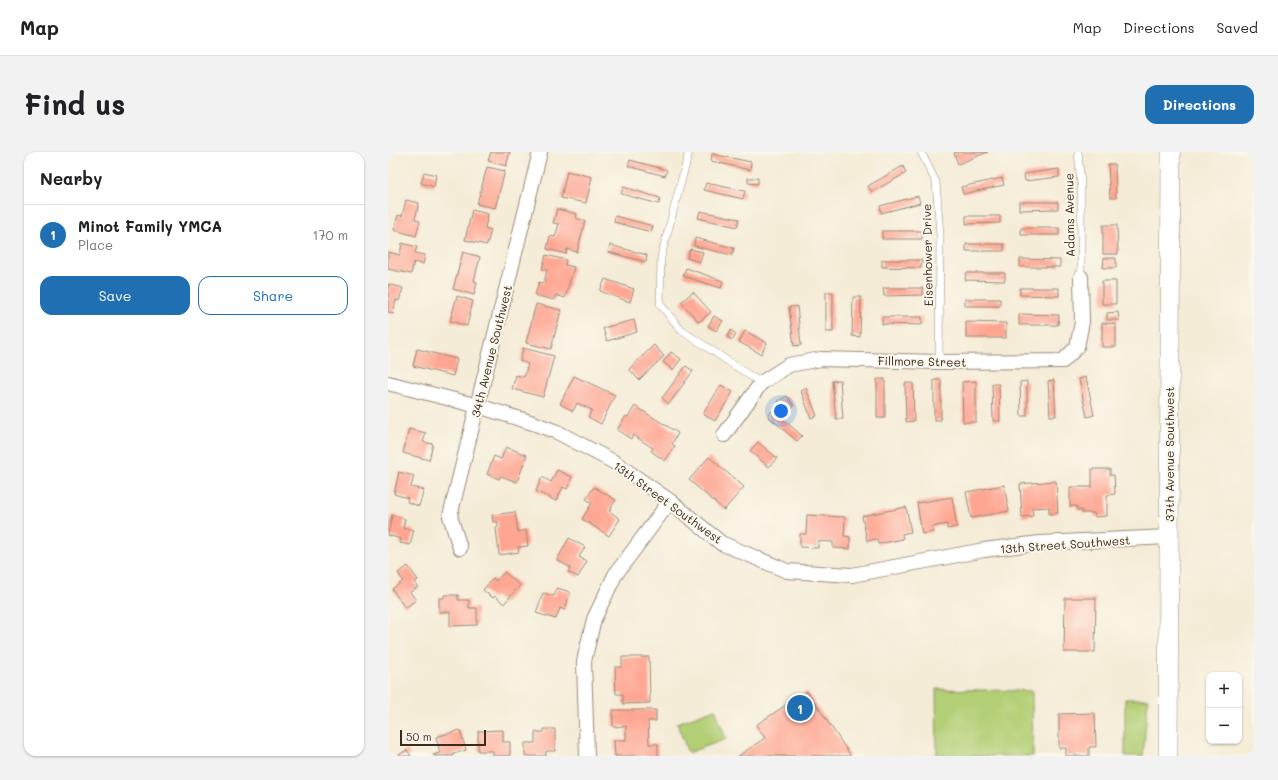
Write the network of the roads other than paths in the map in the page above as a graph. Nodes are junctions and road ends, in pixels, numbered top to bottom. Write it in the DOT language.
graph roads {
  1 [pos="540,152"];
  2 [pos="689,152"];
  3 [pos="921,152"];
  4 [pos="1078,152"];
  5 [pos="1171,152"];
  6 [pos="1081,277"];
  7 [pos="939,362"];
  8 [pos="388,383"];
  9 [pos="761,383"];
  10 [pos="478,406"];
  11 [pos="724,435"];
  12 [pos="670,501"];
  13 [pos="1169,537"];
  14 [pos="460,548"];
  15 [pos="586,756"];
  16 [pos="1168,756"];
  1 -- 10 [label="street, 34th Avenue Southwest"];
  2 -- 9 [label="lane"];
  3 -- 7 [label="lane, Eisenhower Drive"];
  4 -- 6 [label="lane, Adams Avenue"];
  5 -- 13 [label="main road, 37th Avenue Southwest"];
  6 -- 7 [label="street, Fillmore Street"];
  7 -- 9 [label="street, Fillmore Street"];
  8 -- 10 [label="street, 13th Street Southwest"];
  9 -- 11 [label="street, Fillmore Street"];
  10 -- 12 [label="street, 13th Street Southwest"];
  10 -- 14 [label="street, 34th Avenue Southwest"];
  12 -- 13 [label="street, 13th Street Southwest"];
  12 -- 15 [label="street"];
  13 -- 16 [label="main road, 37th Avenue Southwest"];
}
